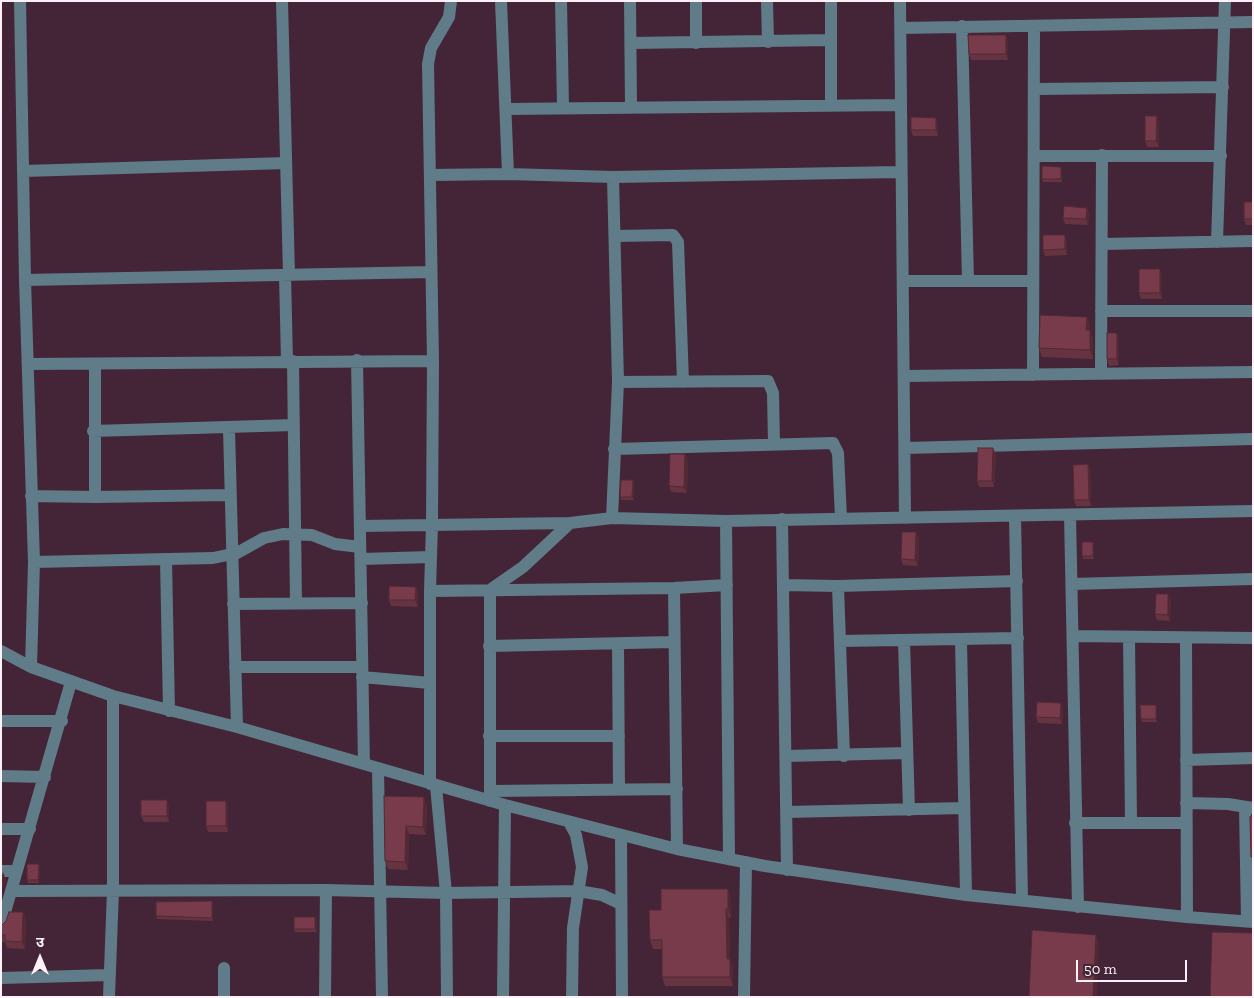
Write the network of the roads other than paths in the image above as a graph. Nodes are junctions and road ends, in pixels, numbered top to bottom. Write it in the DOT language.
graph roads {
  1 [pos="20,1"];
  2 [pos="282,1"];
  3 [pos="451,1"];
  4 [pos="501,1"];
  5 [pos="561,1"];
  6 [pos="630,1"];
  7 [pos="696,1"];
  8 [pos="767,1"];
  9 [pos="831,1"];
  10 [pos="900,1"];
  11 [pos="1225,1"];
  12 [pos="1253,22"];
  13 [pos="1224,23"];
  14 [pos="962,26"];
  15 [pos="1034,26"];
  16 [pos="901,28"];
  17 [pos="831,40"];
  18 [pos="768,42"];
  19 [pos="631,43"];
  20 [pos="696,43"];
  21 [pos="1223,87"];
  22 [pos="1035,89"];
  23 [pos="831,105"];
  24 [pos="900,106"];
  25 [pos="562,107"];
  26 [pos="631,107"];
  27 [pos="506,109"];
  28 [pos="1102,155"];
  29 [pos="1035,156"];
  30 [pos="1221,156"];
  31 [pos="286,163"];
  32 [pos="24,171"];
  33 [pos="900,172"];
  34 [pos="508,174"];
  35 [pos="431,175"];
  36 [pos="613,177"];
  37 [pos="615,236"];
  38 [pos="1253,241"];
  39 [pos="1217,242"];
  40 [pos="1102,244"];
  41 [pos="431,272"];
  42 [pos="287,275"];
  43 [pos="25,280"];
  44 [pos="903,281"];
  45 [pos="968,282"];
  46 [pos="1033,282"];
  47 [pos="1101,311"];
  48 [pos="1253,311"];
  49 [pos="357,360"];
  50 [pos="290,362"];
  51 [pos="433,362"];
  52 [pos="28,364"];
  53 [pos="95,366"];
  54 [pos="1100,372"];
  55 [pos="1253,372"];
  56 [pos="1033,375"];
  57 [pos="904,376"];
  58 [pos="618,382"];
  59 [pos="683,382"];
  60 [pos="294,425"];
  61 [pos="229,428"];
  62 [pos="93,431"];
  63 [pos="1253,439"];
  64 [pos="774,444"];
  65 [pos="905,448"];
  66 [pos="614,449"];
  67 [pos="229,495"];
  68 [pos="31,496"];
  69 [pos="95,497"];
  70 [pos="1253,511"];
  71 [pos="1070,515"];
  72 [pos="1015,516"];
  73 [pos="612,518"];
  74 [pos="840,518"];
  75 [pos="905,518"];
  76 [pos="782,519"];
  77 [pos="726,521"];
  78 [pos="570,523"];
  79 [pos="432,524"];
  80 [pos="360,526"];
  81 [pos="296,533"];
  82 [pos="360,553"];
  83 [pos="231,555"];
  84 [pos="431,557"];
  85 [pos="166,560"];
  86 [pos="34,562"];
  87 [pos="1253,580"];
  88 [pos="1017,581"];
  89 [pos="1072,584"];
  90 [pos="727,585"];
  91 [pos="784,585"];
  92 [pos="838,586"];
  93 [pos="674,588"];
  94 [pos="490,590"];
  95 [pos="430,591"];
  96 [pos="296,603"];
  97 [pos="362,603"];
  98 [pos="233,604"];
  99 [pos="1073,636"];
  100 [pos="1129,637"];
  101 [pos="1018,638"];
  102 [pos="1186,638"];
  103 [pos="1253,638"];
  104 [pos="961,640"];
  105 [pos="840,641"];
  106 [pos="904,641"];
  107 [pos="673,642"];
  108 [pos="618,645"];
  109 [pos="489,646"];
  110 [pos="1,651"];
  111 [pos="19,661"];
  112 [pos="1,663"];
  113 [pos="31,667"];
  114 [pos="235,668"];
  115 [pos="362,672"];
  116 [pos="71,682"];
  117 [pos="430,683"];
  118 [pos="113,696"];
  119 [pos="169,710"];
  120 [pos="1,721"];
  121 [pos="62,721"];
  122 [pos="237,727"];
  123 [pos="489,736"];
  124 [pos="619,736"];
  125 [pos="907,753"];
  126 [pos="786,756"];
  127 [pos="844,756"];
  128 [pos="1253,758"];
  129 [pos="1186,760"];
  130 [pos="364,764"];
  131 [pos="378,769"];
  132 [pos="1,776"];
  133 [pos="45,777"];
  134 [pos="433,785"];
  135 [pos="620,789"];
  136 [pos="677,789"];
  137 [pos="490,796"];
  138 [pos="1186,803"];
  139 [pos="505,805"];
  140 [pos="1249,807"];
  141 [pos="964,808"];
  142 [pos="909,810"];
  143 [pos="787,812"];
  144 [pos="569,822"];
  145 [pos="1131,822"];
  146 [pos="1075,823"];
  147 [pos="1186,823"];
  148 [pos="1,829"];
  149 [pos="30,829"];
  150 [pos="621,836"];
  151 [pos="677,849"];
  152 [pos="729,858"];
  153 [pos="746,862"];
  154 [pos="1,870"];
  155 [pos="787,870"];
  156 [pos="16,871"];
  157 [pos="113,890"];
  158 [pos="326,890"];
  159 [pos="578,890"];
  160 [pos="12,891"];
  161 [pos="503,891"];
  162 [pos="378,892"];
  163 [pos="446,893"];
  164 [pos="966,895"];
  165 [pos="1022,900"];
  166 [pos="622,904"];
  167 [pos="1078,907"];
  168 [pos="1187,918"];
  169 [pos="2,920"];
  170 [pos="1250,922"];
  171 [pos="224,968"];
  172 [pos="109,975"];
  173 [pos="1,978"];
  174 [pos="109,997"];
  175 [pos="224,997"];
  176 [pos="325,997"];
  177 [pos="382,997"];
  178 [pos="446,997"];
  179 [pos="503,997"];
  180 [pos="572,997"];
  181 [pos="622,997"];
  182 [pos="744,997"];
  1 -- 32 [label="street"];
  2 -- 31 [label="street"];
  3 -- 35 [label="street"];
  4 -- 27 [label="street"];
  5 -- 25 [label="street"];
  6 -- 19 [label="street"];
  7 -- 20 [label="street"];
  8 -- 18 [label="street"];
  9 -- 17 [label="street"];
  10 -- 16 [label="street"];
  11 -- 13 [label="street"];
  12 -- 13 [label="street"];
  13 -- 15 [label="street"];
  13 -- 21 [label="street"];
  14 -- 15 [label="street"];
  14 -- 16 [label="street"];
  14 -- 45 [label="street"];
  15 -- 22 [label="street"];
  16 -- 24 [label="street"];
  17 -- 18 [label="street"];
  17 -- 23 [label="street"];
  18 -- 20 [label="street"];
  19 -- 20 [label="street"];
  19 -- 26 [label="street"];
  21 -- 22 [label="street"];
  21 -- 30 [label="street"];
  22 -- 29 [label="street"];
  23 -- 24 [label="street"];
  23 -- 26 [label="street"];
  24 -- 33 [label="street"];
  25 -- 26 [label="street"];
  25 -- 27 [label="street"];
  27 -- 34 [label="street"];
  28 -- 29 [label="street"];
  28 -- 30 [label="street"];
  28 -- 40 [label="street"];
  29 -- 46 [label="street"];
  30 -- 39 [label="street"];
  31 -- 32 [label="street"];
  31 -- 42 [label="street"];
  32 -- 43 [label="street"];
  33 -- 36 [label="street"];
  33 -- 44 [label="street"];
  34 -- 35 [label="street"];
  34 -- 36 [label="street"];
  35 -- 41 [label="street"];
  36 -- 37 [label="street"];
  37 -- 58 [label="street"];
  37 -- 59 [label="street"];
  38 -- 39 [label="street"];
  39 -- 40 [label="street"];
  40 -- 47 [label="street"];
  41 -- 42 [label="street"];
  41 -- 51 [label="street"];
  42 -- 43 [label="street"];
  42 -- 50 [label="street"];
  43 -- 52 [label="street"];
  44 -- 45 [label="street"];
  44 -- 57 [label="street"];
  45 -- 46 [label="street"];
  46 -- 56 [label="street"];
  47 -- 48 [label="street"];
  47 -- 54 [label="street"];
  49 -- 50 [label="street"];
  49 -- 51 [label="street"];
  49 -- 80 [label="street"];
  50 -- 53 [label="street"];
  50 -- 60 [label="street"];
  51 -- 79 [label="street"];
  52 -- 53 [label="street"];
  52 -- 68 [label="street"];
  53 -- 62 [label="street"];
  54 -- 55 [label="street"];
  54 -- 56 [label="street"];
  56 -- 57 [label="street"];
  57 -- 65 [label="street"];
  58 -- 59 [label="street"];
  58 -- 66 [label="street"];
  59 -- 64 [label="street"];
  60 -- 61 [label="street"];
  60 -- 81 [label="street"];
  61 -- 62 [label="street"];
  61 -- 67 [label="street"];
  62 -- 69 [label="street"];
  63 -- 65 [label="street"];
  64 -- 66 [label="street"];
  64 -- 74 [label="street"];
  65 -- 75 [label="street"];
  66 -- 73 [label="street"];
  67 -- 69 [label="street"];
  67 -- 83 [label="street"];
  68 -- 69 [label="street"];
  68 -- 86 [label="street"];
  70 -- 71 [label="street"];
  71 -- 72 [label="street"];
  71 -- 89 [label="street"];
  72 -- 75 [label="street"];
  72 -- 88 [label="street"];
  73 -- 77 [label="street"];
  73 -- 78 [label="street"];
  74 -- 75 [label="street"];
  74 -- 76 [label="street"];
  76 -- 77 [label="street"];
  76 -- 91 [label="street"];
  77 -- 90 [label="street"];
  78 -- 79 [label="street"];
  78 -- 94 [label="street"];
  79 -- 80 [label="street"];
  79 -- 84 [label="street"];
  80 -- 82 [label="street"];
  81 -- 82 [label="street"];
  81 -- 83 [label="street"];
  81 -- 96 [label="street"];
  82 -- 84 [label="street"];
  82 -- 97 [label="street"];
  83 -- 85 [label="street"];
  83 -- 98 [label="street"];
  84 -- 95 [label="street"];
  85 -- 86 [label="street"];
  85 -- 119 [label="street"];
  86 -- 113 [label="street"];
  87 -- 89 [label="street"];
  88 -- 92 [label="street"];
  88 -- 101 [label="street"];
  89 -- 99 [label="street"];
  90 -- 93 [label="street"];
  90 -- 152 [label="street"];
  91 -- 92 [label="street"];
  91 -- 126 [label="street"];
  92 -- 105 [label="street"];
  93 -- 94 [label="street"];
  93 -- 107 [label="street"];
  94 -- 95 [label="street"];
  94 -- 109 [label="street"];
  95 -- 117 [label="street"];
  96 -- 97 [label="street"];
  96 -- 98 [label="street"];
  97 -- 115 [label="street"];
  98 -- 114 [label="street"];
  99 -- 100 [label="street"];
  99 -- 146 [label="street"];
  100 -- 102 [label="street"];
  100 -- 145 [label="street"];
  101 -- 104 [label="street"];
  101 -- 165 [label="street"];
  102 -- 103 [label="street"];
  102 -- 129 [label="street"];
  104 -- 106 [label="street"];
  104 -- 141 [label="street"];
  105 -- 106 [label="street"];
  105 -- 127 [label="street"];
  106 -- 125 [label="street"];
  107 -- 108 [label="street"];
  107 -- 136 [label="street"];
  108 -- 109 [label="street"];
  108 -- 124 [label="street"];
  109 -- 123 [label="street"];
  110 -- 111 [label="street"];
  111 -- 112 [label="street"];
  111 -- 113 [label="street"];
  113 -- 116 [label="street"];
  114 -- 115 [label="street"];
  114 -- 122 [label="street"];
  115 -- 117 [label="street"];
  115 -- 130 [label="street"];
  116 -- 118 [label="street"];
  116 -- 121 [label="street"];
  117 -- 134 [label="street"];
  118 -- 119 [label="street"];
  118 -- 157 [label="street"];
  119 -- 122 [label="street"];
  120 -- 121 [label="street"];
  121 -- 133 [label="street"];
  122 -- 130 [label="street"];
  123 -- 124 [label="street"];
  123 -- 137 [label="street"];
  124 -- 135 [label="street"];
  125 -- 127 [label="street"];
  125 -- 142 [label="street"];
  126 -- 127 [label="street"];
  126 -- 143 [label="street"];
  128 -- 129 [label="street"];
  129 -- 138 [label="street"];
  130 -- 131 [label="street"];
  131 -- 134 [label="street"];
  131 -- 162 [label="street"];
  132 -- 133 [label="street"];
  133 -- 149 [label="street"];
  134 -- 137 [label="street"];
  134 -- 163 [label="street"];
  135 -- 136 [label="street"];
  135 -- 137 [label="street"];
  136 -- 151 [label="street"];
  137 -- 139 [label="street"];
  138 -- 140 [label="street"];
  138 -- 147 [label="street"];
  139 -- 144 [label="street"];
  139 -- 161 [label="street"];
  140 -- 170 [label="street"];
  141 -- 142 [label="street"];
  141 -- 164 [label="street"];
  142 -- 143 [label="street"];
  143 -- 155 [label="street"];
  144 -- 150 [label="street"];
  144 -- 159 [label="street"];
  145 -- 146 [label="street"];
  145 -- 147 [label="street"];
  146 -- 167 [label="street"];
  147 -- 168 [label="street"];
  148 -- 149 [label="street"];
  149 -- 156 [label="street"];
  150 -- 151 [label="street"];
  150 -- 166 [label="street"];
  151 -- 152 [label="street"];
  152 -- 153 [label="street"];
  153 -- 155 [label="street"];
  153 -- 182 [label="street"];
  154 -- 156 [label="street"];
  155 -- 164 [label="street"];
  156 -- 160 [label="street"];
  157 -- 158 [label="street"];
  157 -- 160 [label="street"];
  157 -- 172 [label="street"];
  158 -- 162 [label="street"];
  158 -- 176 [label="street"];
  159 -- 161 [label="street"];
  159 -- 166 [label="street"];
  159 -- 180 [label="street"];
  160 -- 169 [label="street"];
  161 -- 163 [label="street"];
  161 -- 179 [label="street"];
  162 -- 163 [label="street"];
  162 -- 177 [label="street"];
  163 -- 178 [label="street"];
  164 -- 165 [label="street"];
  165 -- 167 [label="street"];
  166 -- 181 [label="street"];
  167 -- 168 [label="street"];
  168 -- 170 [label="street"];
  171 -- 175 [label="street"];
  172 -- 173 [label="street"];
  172 -- 174 [label="street"];
}
